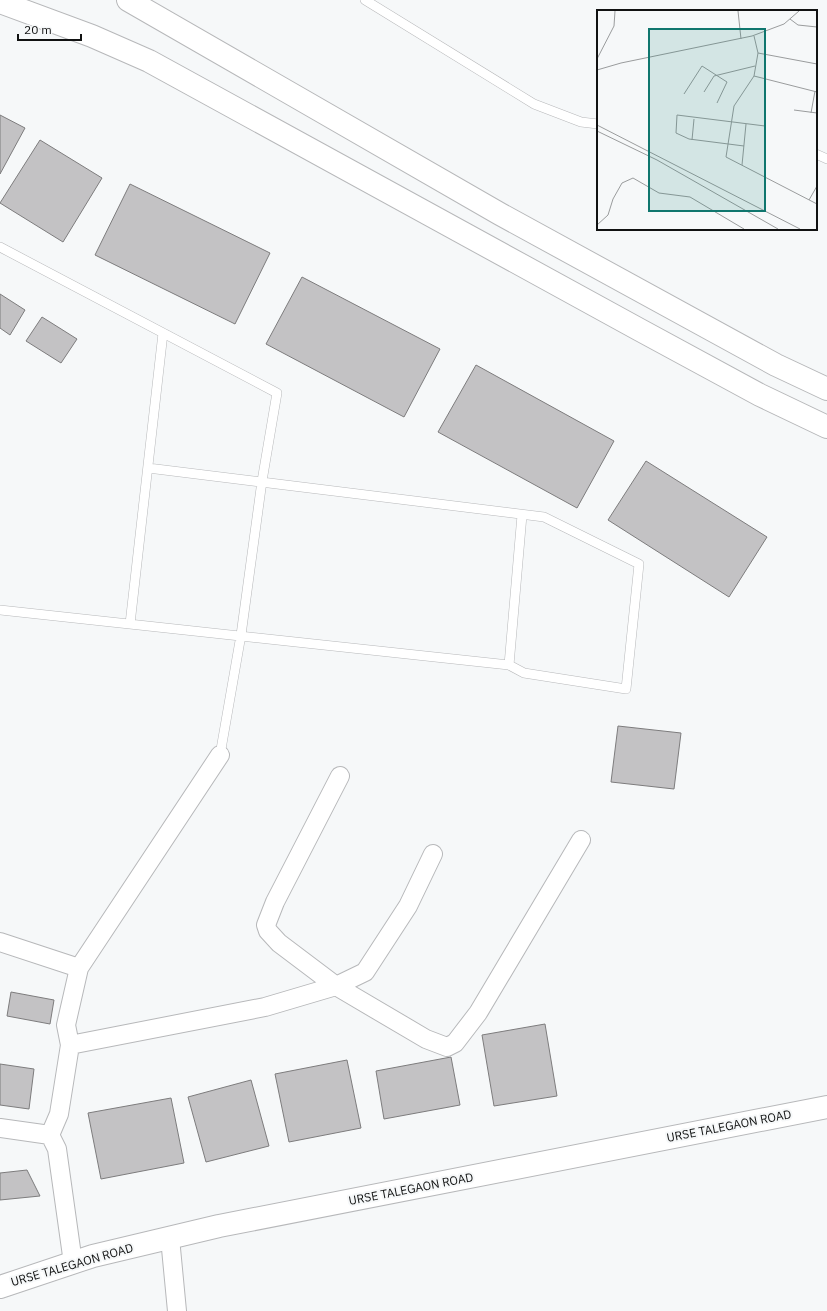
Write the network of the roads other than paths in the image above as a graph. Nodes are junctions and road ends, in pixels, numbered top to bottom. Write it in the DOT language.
graph roads {
  1 [pos="128,0"];
  2 [pos="365,0"];
  3 [pos="0,2"];
  4 [pos="597,124"];
  5 [pos="817,154"];
  6 [pos="827,159"];
  7 [pos="0,248"];
  8 [pos="163,333"];
  9 [pos="827,389"];
  10 [pos="827,427"];
  11 [pos="148,468"];
  12 [pos="262,481"];
  13 [pos="522,515"];
  14 [pos="0,610"];
  15 [pos="130,624"];
  16 [pos="241,636"];
  17 [pos="509,664"];
  18 [pos="220,754"];
  19 [pos="340,776"];
  20 [pos="581,840"];
  21 [pos="433,854"];
  22 [pos="0,942"];
  23 [pos="78,968"];
  24 [pos="336,986"];
  25 [pos="70,1045"];
  26 [pos="827,1107"];
  27 [pos="0,1128"];
  28 [pos="50,1136"];
  29 [pos="170,1238"];
  30 [pos="73,1263"];
  31 [pos="0,1287"];
  32 [pos="177,1311"];
  1 -- 9 [label="highway"];
  2 -- 4 [label="lane"];
  3 -- 10 [label="highway"];
  5 -- 6 [label="lane"];
  7 -- 8 [label="lane"];
  8 -- 11 [label="lane"];
  8 -- 12 [label="lane"];
  11 -- 12 [label="lane"];
  11 -- 15 [label="lane"];
  12 -- 13 [label="lane"];
  12 -- 16 [label="lane"];
  13 -- 17 [label="lane"];
  13 -- 17 [label="lane"];
  14 -- 15 [label="lane"];
  15 -- 16 [label="lane"];
  16 -- 17 [label="lane"];
  16 -- 18 [label="lane"];
  18 -- 23 [label="street"];
  19 -- 24 [label="street"];
  20 -- 24 [label="street"];
  21 -- 24 [label="street"];
  22 -- 23 [label="street"];
  23 -- 25 [label="street"];
  24 -- 25 [label="street"];
  25 -- 28 [label="street"];
  26 -- 29 [label="highway, URSE TALEGAON ROAD"];
  27 -- 28 [label="street"];
  28 -- 30 [label="street"];
  29 -- 30 [label="highway, URSE TALEGAON ROAD"];
  29 -- 32 [label="street"];
  30 -- 31 [label="highway, URSE TALEGAON ROAD"];
}
